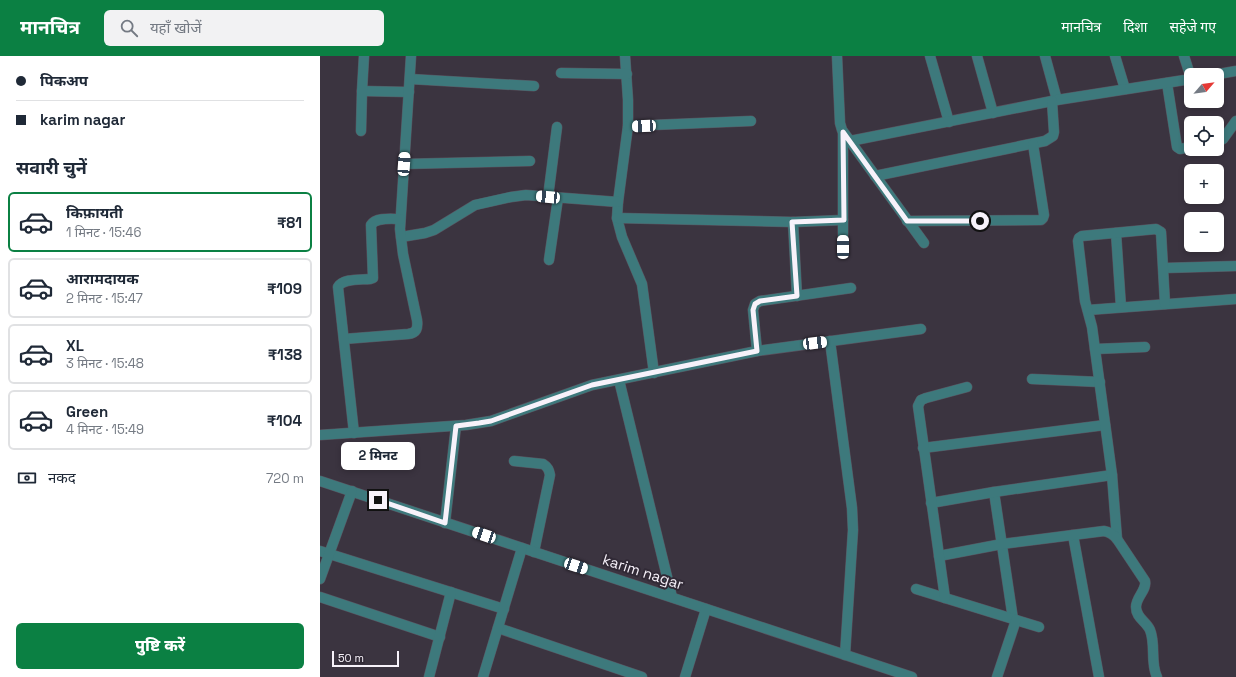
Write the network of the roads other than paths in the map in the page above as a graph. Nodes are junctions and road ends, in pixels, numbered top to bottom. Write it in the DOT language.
graph roads {
  1 [pos="364,56"];
  2 [pos="411,56"];
  3 [pos="626,56"];
  4 [pos="837,56"];
  5 [pos="930,56"];
  6 [pos="977,56"];
  7 [pos="1045,56"];
  8 [pos="1116,56"];
  9 [pos="1184,56"];
  10 [pos="1188,68"];
  11 [pos="1236,71"];
  12 [pos="562,73"];
  13 [pos="1224,73"];
  14 [pos="626,74"];
  15 [pos="410,79"];
  16 [pos="1184,79"];
  17 [pos="1167,82"];
  18 [pos="534,86"];
  19 [pos="1125,89"];
  20 [pos="362,91"];
  21 [pos="409,92"];
  22 [pos="1055,101"];
  23 [pos="993,113"];
  24 [pos="751,121"];
  25 [pos="1236,121"];
  26 [pos="949,122"];
  27 [pos="628,126"];
  28 [pos="557,127"];
  29 [pos="361,131"];
  30 [pos="843,132"];
  31 [pos="1224,139"];
  32 [pos="850,141"];
  33 [pos="1032,144"];
  34 [pos="1184,148"];
  35 [pos="530,161"];
  36 [pos="404,164"];
  37 [pos="875,176"];
  38 [pos="548,197"];
  39 [pos="558,198"];
  40 [pos="618,202"];
  41 [pos="617,218"];
  42 [pos="400,219"];
  43 [pos="844,220"];
  44 [pos="907,221"];
  45 [pos="792,222"];
  46 [pos="1116,233"];
  47 [pos="401,237"];
  48 [pos="924,244"];
  49 [pos="843,247"];
  50 [pos="549,260"];
  51 [pos="1236,266"];
  52 [pos="1164,268"];
  53 [pos="851,288"];
  54 [pos="797,296"];
  55 [pos="1236,299"];
  56 [pos="1165,304"];
  57 [pos="1121,307"];
  58 [pos="1088,310"];
  59 [pos="921,329"];
  60 [pos="344,339"];
  61 [pos="830,341"];
  62 [pos="1145,347"];
  63 [pos="1095,349"];
  64 [pos="757,351"];
  65 [pos="654,373"];
  66 [pos="1032,379"];
  67 [pos="619,380"];
  68 [pos="1100,382"];
  69 [pos="967,387"];
  70 [pos="1105,425"];
  71 [pos="456,426"];
  72 [pos="354,433"];
  73 [pos="320,435"];
  74 [pos="923,448"];
  75 [pos="514,461"];
  76 [pos="1112,475"];
  77 [pos="320,481"];
  78 [pos="352,492"];
  79 [pos="994,492"];
  80 [pos="931,503"];
  81 [pos="445,523"];
  82 [pos="1073,535"];
  83 [pos="1117,539"];
  84 [pos="1002,544"];
  85 [pos="522,548"];
  86 [pos="324,552"];
  87 [pos="534,552"];
  88 [pos="939,556"];
  89 [pos="320,579"];
  90 [pos="916,589"];
  91 [pos="451,592"];
  92 [pos="320,597"];
  93 [pos="672,598"];
  94 [pos="945,598"];
  95 [pos="504,609"];
  96 [pos="706,609"];
  97 [pos="1014,619"];
  98 [pos="1039,627"];
  99 [pos="498,628"];
  100 [pos="440,637"];
  101 [pos="845,655"];
  102 [pos="429,677"];
  103 [pos="483,677"];
  104 [pos="642,677"];
  105 [pos="685,677"];
  106 [pos="912,677"];
  107 [pos="997,677"];
  108 [pos="1099,677"];
  109 [pos="1157,677"];
  1 -- 20 [label="street"];
  2 -- 15 [label="street"];
  3 -- 14 [label="street"];
  4 -- 30 [label="street"];
  5 -- 26 [label="street"];
  6 -- 23 [label="street"];
  7 -- 22 [label="street"];
  8 -- 19 [label="street"];
  9 -- 10 [label="street"];
  11 -- 13 [label="street"];
  12 -- 14 [label="street"];
  14 -- 27 [label="street"];
  15 -- 18 [label="street"];
  15 -- 21 [label="street"];
  16 -- 17 [label="street"];
  17 -- 19 [label="street"];
  17 -- 34 [label="street"];
  19 -- 22 [label="street"];
  20 -- 21 [label="street"];
  20 -- 29 [label="street"];
  21 -- 36 [label="street"];
  22 -- 23 [label="street"];
  22 -- 33 [label="street"];
  23 -- 26 [label="street"];
  24 -- 27 [label="street"];
  25 -- 31 [label="street"];
  26 -- 32 [label="street"];
  27 -- 40 [label="street"];
  28 -- 38 [label="street"];
  30 -- 32 [label="street"];
  30 -- 43 [label="street"];
  32 -- 37 [label="street"];
  33 -- 37 [label="street"];
  33 -- 44 [label="street"];
  35 -- 36 [label="street"];
  36 -- 42 [label="street"];
  37 -- 44 [label="street"];
  38 -- 39 [label="street"];
  38 -- 47 [label="street"];
  39 -- 40 [label="street"];
  39 -- 50 [label="street"];
  40 -- 41 [label="street"];
  41 -- 45 [label="street"];
  41 -- 65 [label="street"];
  42 -- 47 [label="street"];
  42 -- 60 [label="street"];
  43 -- 45 [label="street"];
  43 -- 49 [label="street"];
  44 -- 48 [label="street"];
  45 -- 54 [label="street"];
  46 -- 52 [label="street"];
  46 -- 57 [label="street"];
  46 -- 58 [label="street"];
  47 -- 60 [label="street"];
  51 -- 52 [label="street"];
  52 -- 56 [label="street"];
  53 -- 54 [label="street"];
  54 -- 64 [label="street"];
  55 -- 56 [label="street"];
  56 -- 57 [label="street"];
  57 -- 58 [label="street"];
  58 -- 63 [label="street"];
  59 -- 61 [label="street"];
  60 -- 72 [label="street"];
  61 -- 64 [label="street"];
  61 -- 101 [label="street"];
  62 -- 63 [label="street"];
  63 -- 68 [label="street"];
  64 -- 65 [label="street"];
  65 -- 67 [label="street"];
  66 -- 68 [label="street"];
  67 -- 71 [label="street"];
  67 -- 93 [label="street"];
  68 -- 70 [label="street"];
  69 -- 74 [label="street"];
  70 -- 74 [label="street"];
  70 -- 76 [label="street"];
  71 -- 72 [label="street"];
  71 -- 81 [label="street"];
  72 -- 73 [label="street"];
  74 -- 80 [label="street"];
  75 -- 87 [label="street"];
  76 -- 79 [label="street"];
  76 -- 83 [label="street"];
  77 -- 78 [label="street, karim nagar"];
  78 -- 81 [label="street, karim nagar"];
  78 -- 86 [label="street"];
  79 -- 80 [label="street"];
  79 -- 84 [label="street"];
  80 -- 88 [label="street"];
  81 -- 85 [label="street, karim nagar"];
  82 -- 83 [label="street"];
  82 -- 84 [label="street"];
  82 -- 108 [label="street"];
  83 -- 109 [label="street"];
  84 -- 88 [label="street"];
  84 -- 97 [label="street"];
  85 -- 87 [label="street, karim nagar"];
  85 -- 95 [label="street"];
  86 -- 89 [label="street"];
  86 -- 91 [label="street"];
  87 -- 93 [label="street, karim nagar"];
  88 -- 94 [label="street"];
  90 -- 94 [label="street"];
  91 -- 95 [label="street"];
  91 -- 100 [label="street"];
  92 -- 100 [label="street"];
  93 -- 96 [label="street, karim nagar"];
  94 -- 97 [label="street"];
  95 -- 99 [label="street"];
  96 -- 101 [label="street, karim nagar"];
  96 -- 105 [label="street"];
  97 -- 98 [label="street"];
  97 -- 107 [label="street"];
  99 -- 103 [label="street"];
  99 -- 104 [label="street"];
  100 -- 102 [label="street"];
  101 -- 106 [label="street, karim nagar"];
}
